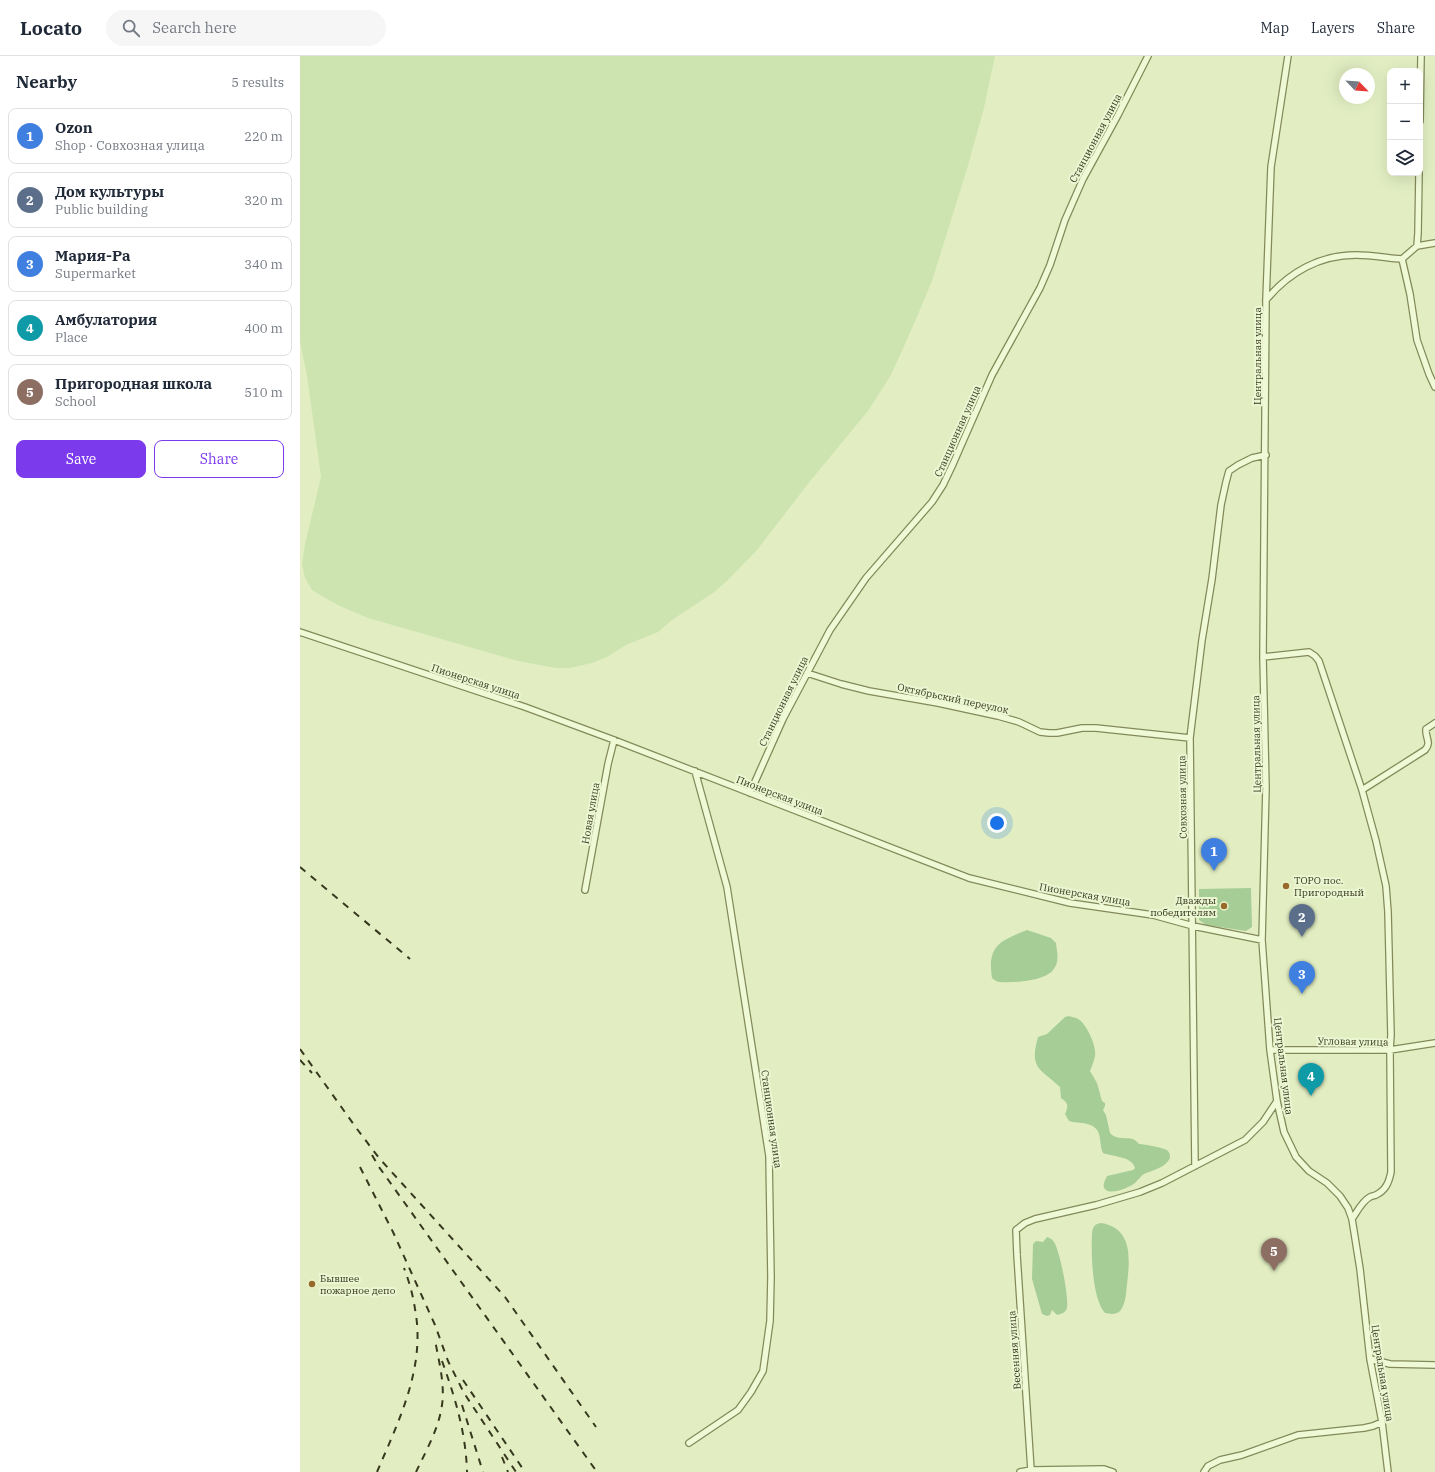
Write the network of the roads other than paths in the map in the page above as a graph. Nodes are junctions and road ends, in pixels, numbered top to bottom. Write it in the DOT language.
graph roads {
  1 [pos="1148,56"];
  2 [pos="1288,56"];
  3 [pos="1421,56"];
  4 [pos="1420,104"];
  5 [pos="1420,176"];
  6 [pos="1435,243"];
  7 [pos="1417,246"];
  8 [pos="1402,259"];
  9 [pos="1266,300"];
  10 [pos="1435,387"];
  11 [pos="1266,455"];
  12 [pos="300,632"];
  13 [pos="1263,657"];
  14 [pos="807,673"];
  15 [pos="1435,723"];
  16 [pos="1190,738"];
  17 [pos="614,740"];
  18 [pos="695,771"];
  19 [pos="1362,790"];
  20 [pos="750,794"];
  21 [pos="585,890"];
  22 [pos="1193,926"];
  23 [pos="1262,940"];
  24 [pos="1435,1044"];
  25 [pos="1270,1050"];
  26 [pos="1390,1050"];
  27 [pos="1277,1101"];
  28 [pos="1195,1166"];
  29 [pos="1352,1219"];
  30 [pos="1370,1360"];
  31 [pos="1435,1365"];
  32 [pos="1382,1422"];
  33 [pos="689,1442"];
  34 [pos="1031,1470"];
  35 [pos="1020,1472"];
  36 [pos="1113,1472"];
  37 [pos="1204,1472"];
  38 [pos="1388,1472"];
  1 -- 14 [label="street, Станционная улица"];
  2 -- 9 [label="street, Центральная улица"];
  3 -- 4 [label="street"];
  5 -- 7 [label="street"];
  6 -- 7 [label="street"];
  7 -- 8 [label="street"];
  8 -- 9 [label="street"];
  8 -- 10 [label="street"];
  9 -- 11 [label="street, Центральная улица"];
  11 -- 13 [label="street, Центральная улица"];
  11 -- 16 [label="street, Совхозная улица"];
  12 -- 17 [label="street, Пионерская улица"];
  13 -- 19 [label="street"];
  13 -- 23 [label="street, Центральная улица"];
  14 -- 16 [label="street, Октябрьский переулок"];
  14 -- 20 [label="street, Станционная улица"];
  15 -- 19 [label="street"];
  16 -- 22 [label="street, Совхозная улица"];
  17 -- 18 [label="street, Пионерская улица"];
  17 -- 21 [label="street, Новая улица"];
  18 -- 20 [label="street, Пионерская улица"];
  18 -- 33 [label="street, Станционная улица"];
  19 -- 26 [label="street"];
  20 -- 22 [label="street, Пионерская улица"];
  22 -- 23 [label="street, Пионерская улица"];
  22 -- 28 [label="street, Совхозная улица"];
  23 -- 25 [label="street, Центральная улица"];
  24 -- 26 [label="street, Угловая улица"];
  25 -- 26 [label="street, Угловая улица"];
  25 -- 27 [label="street, Центральная улица"];
  26 -- 29 [label="street"];
  27 -- 28 [label="street"];
  27 -- 29 [label="street, Центральная улица"];
  28 -- 34 [label="street, Весенняя улица"];
  29 -- 30 [label="street, Центральная улица"];
  30 -- 31 [label="street"];
  30 -- 32 [label="street, Центральная улица"];
  32 -- 37 [label="street"];
  32 -- 38 [label="street, Центральная улица"];
  34 -- 35 [label="street"];
  34 -- 36 [label="street"];
}
